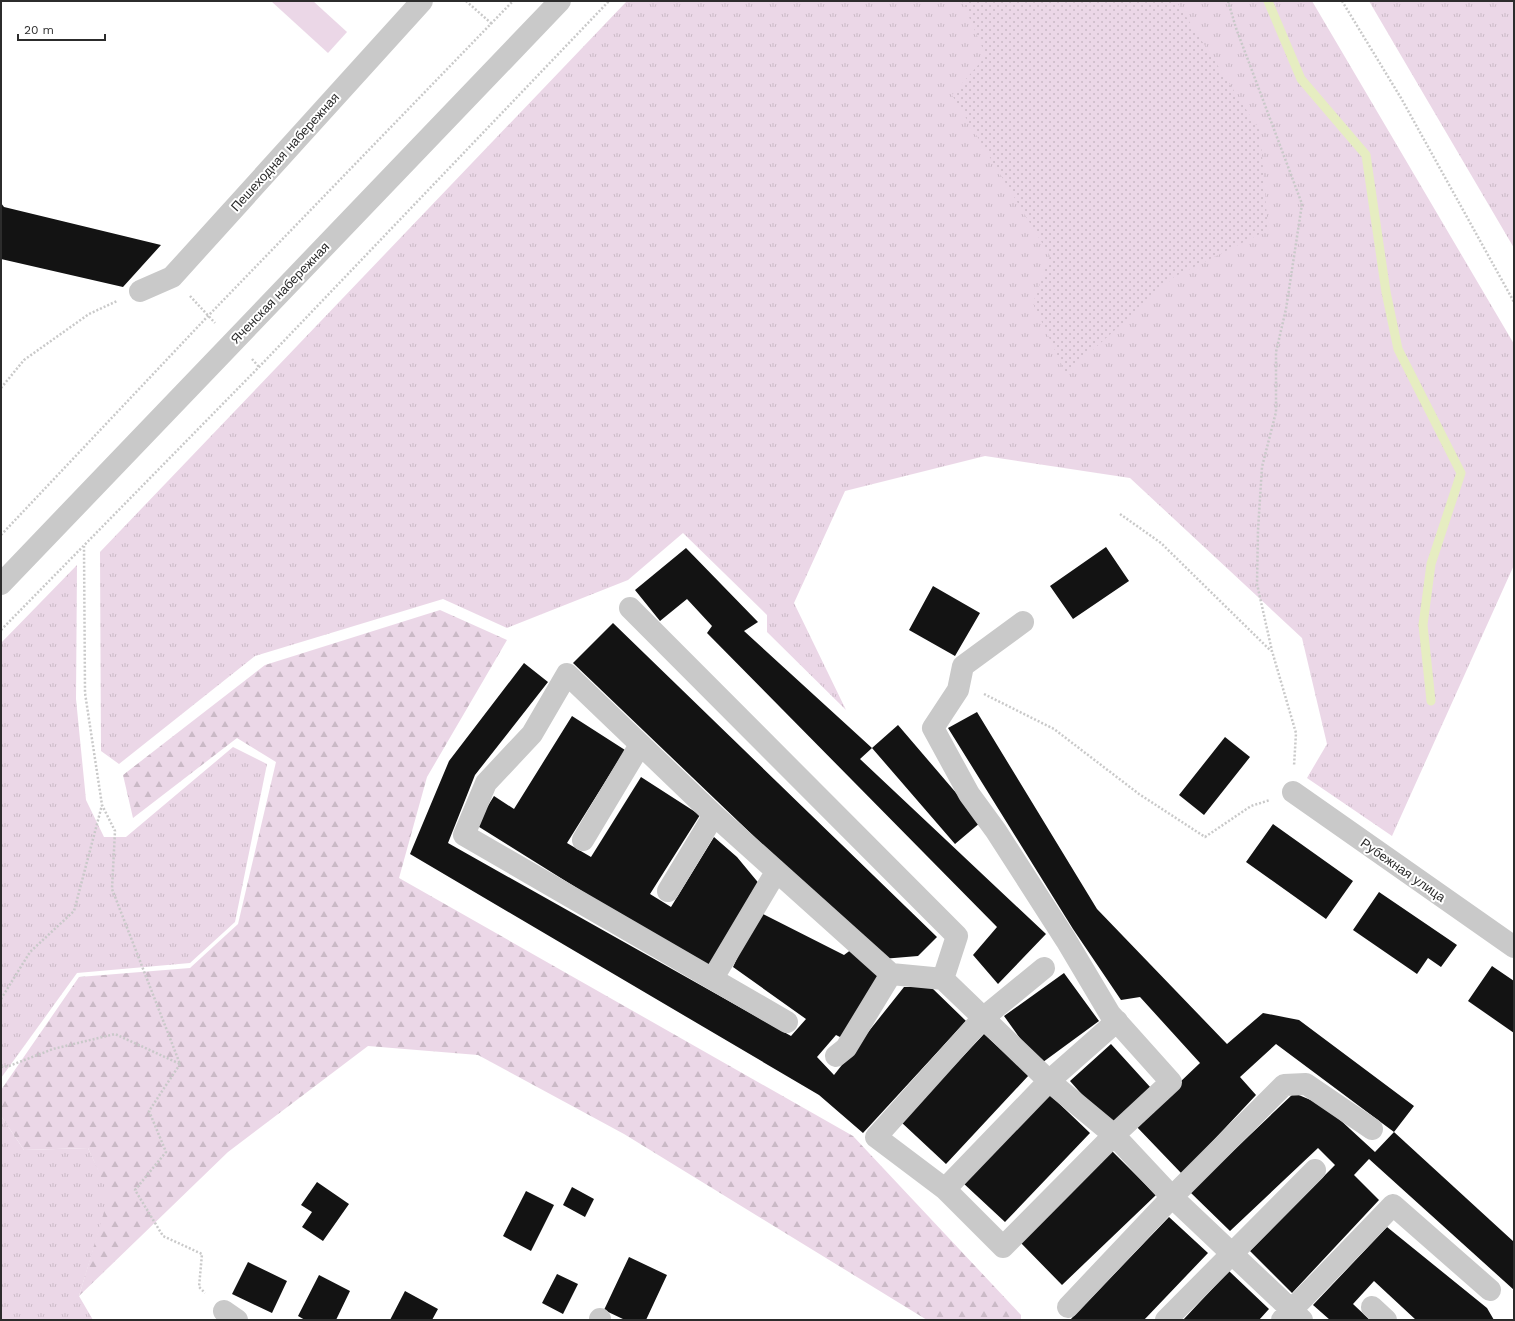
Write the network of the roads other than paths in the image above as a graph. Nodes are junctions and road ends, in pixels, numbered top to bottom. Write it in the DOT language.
graph roads {
  1 [pos="422,1"];
  2 [pos="560,1"];
  3 [pos="140,290"];
  4 [pos="1,584"];
  5 [pos="630,608"];
  6 [pos="1022,622"];
  7 [pos="640,744"];
  8 [pos="1293,792"];
  9 [pos="714,815"];
  10 [pos="583,840"];
  11 [pos="776,872"];
  12 [pos="668,891"];
  13 [pos="1514,947"];
  14 [pos="1044,968"];
  15 [pos="891,974"];
  16 [pos="713,978"];
  17 [pos="943,979"];
  18 [pos="983,1018"];
  19 [pos="1117,1021"];
  20 [pos="787,1022"];
  21 [pos="836,1056"];
  22 [pos="1049,1081"];
  23 [pos="1372,1129"];
  24 [pos="1114,1135"];
  25 [pos="1315,1170"];
  26 [pos="945,1189"];
  27 [pos="1172,1197"];
  28 [pos="1230,1253"];
  29 [pos="1490,1290"];
  30 [pos="1068,1308"];
  31 [pos="1291,1317"];
  32 [pos="1166,1320"];
  1 -- 3 [label="street, Пешеходная набережная"];
  2 -- 4 [label="street, Яченская набережная"];
  5 -- 17 [label="street"];
  6 -- 19 [label="street"];
  7 -- 9 [label="street"];
  7 -- 10 [label="street"];
  7 -- 16 [label="street"];
  8 -- 13 [label="street, Рубежная улица"];
  9 -- 11 [label="street"];
  9 -- 12 [label="street"];
  11 -- 15 [label="street"];
  11 -- 16 [label="street"];
  14 -- 18 [label="street"];
  15 -- 17 [label="street"];
  15 -- 21 [label="street"];
  16 -- 20 [label="street"];
  17 -- 18 [label="street"];
  18 -- 22 [label="street"];
  18 -- 26 [label="street"];
  19 -- 22 [label="street"];
  19 -- 24 [label="street"];
  22 -- 24 [label="street"];
  22 -- 26 [label="street"];
  23 -- 27 [label="street"];
  24 -- 26 [label="street"];
  24 -- 27 [label="street"];
  25 -- 28 [label="street"];
  27 -- 28 [label="street"];
  27 -- 30 [label="street"];
  28 -- 31 [label="street"];
  28 -- 32 [label="street"];
  29 -- 31 [label="street"];
}
